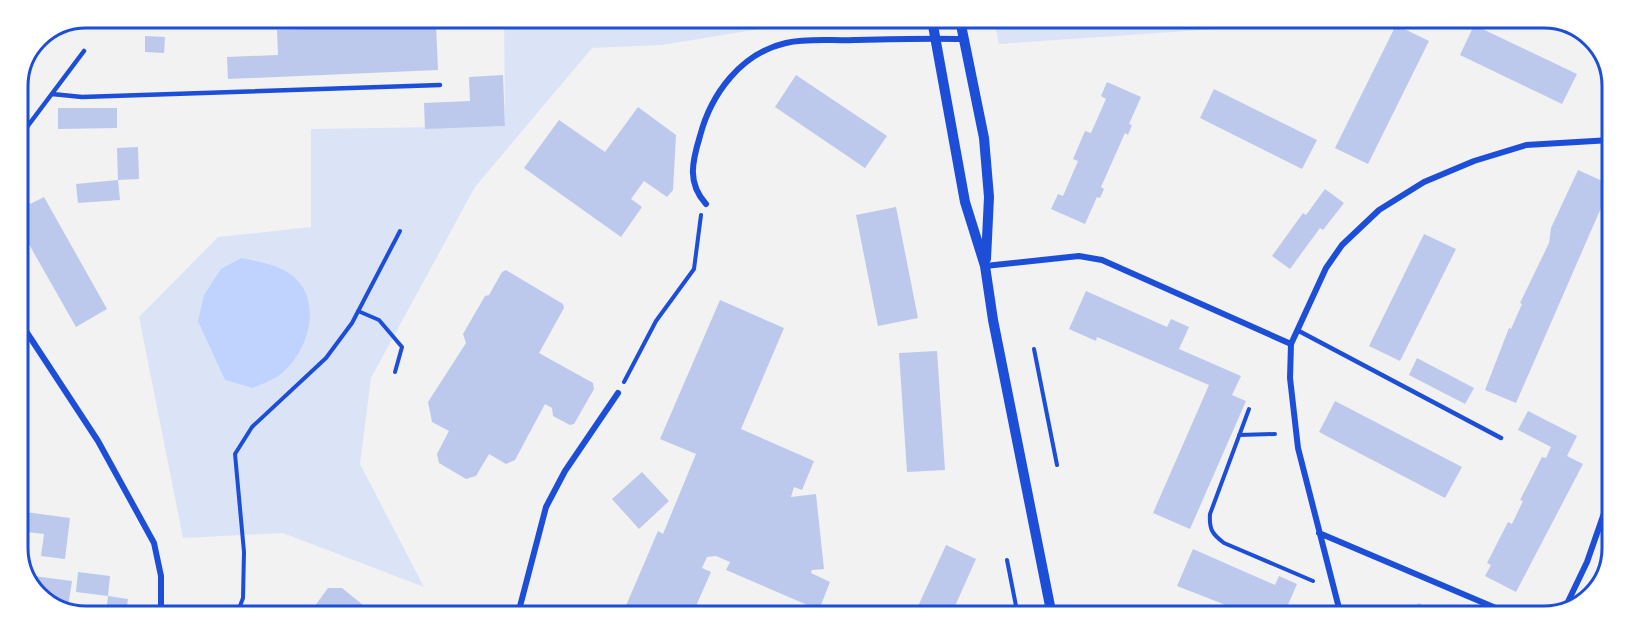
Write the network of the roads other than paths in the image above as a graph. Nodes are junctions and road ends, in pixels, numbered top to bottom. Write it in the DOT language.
graph roads {
  1 [pos="934,28"];
  2 [pos="962,28"];
  3 [pos="936,38"];
  4 [pos="964,39"];
  5 [pos="84,51"];
  6 [pos="440,85"];
  7 [pos="52,94"];
  8 [pos="28,126"];
  9 [pos="1601,141"];
  10 [pos="706,204"];
  11 [pos="985,266"];
  12 [pos="1297,330"];
  13 [pos="29,335"];
  14 [pos="1291,344"];
  15 [pos="618,393"];
  16 [pos="1501,438"];
  17 [pos="1602,519"];
  18 [pos="1319,533"];
  19 [pos="1568,601"];
  20 [pos="161,606"];
  21 [pos="520,606"];
  22 [pos="1050,606"];
  23 [pos="1338,606"];
  24 [pos="1491,606"];
  1 -- 3 [label="street"];
  2 -- 4 [label="street"];
  3 -- 4 [label="street"];
  3 -- 10 [label="street"];
  3 -- 11 [label="street"];
  4 -- 11 [label="street"];
  5 -- 7 [label="lane"];
  6 -- 7 [label="lane"];
  7 -- 8 [label="lane"];
  9 -- 12 [label="street"];
  11 -- 14 [label="street"];
  11 -- 22 [label="street"];
  12 -- 14 [label="street"];
  12 -- 16 [label="lane"];
  13 -- 20 [label="street"];
  14 -- 18 [label="street"];
  15 -- 21 [label="street"];
  17 -- 19 [label="street"];
  18 -- 23 [label="street"];
  18 -- 24 [label="street"];
}
